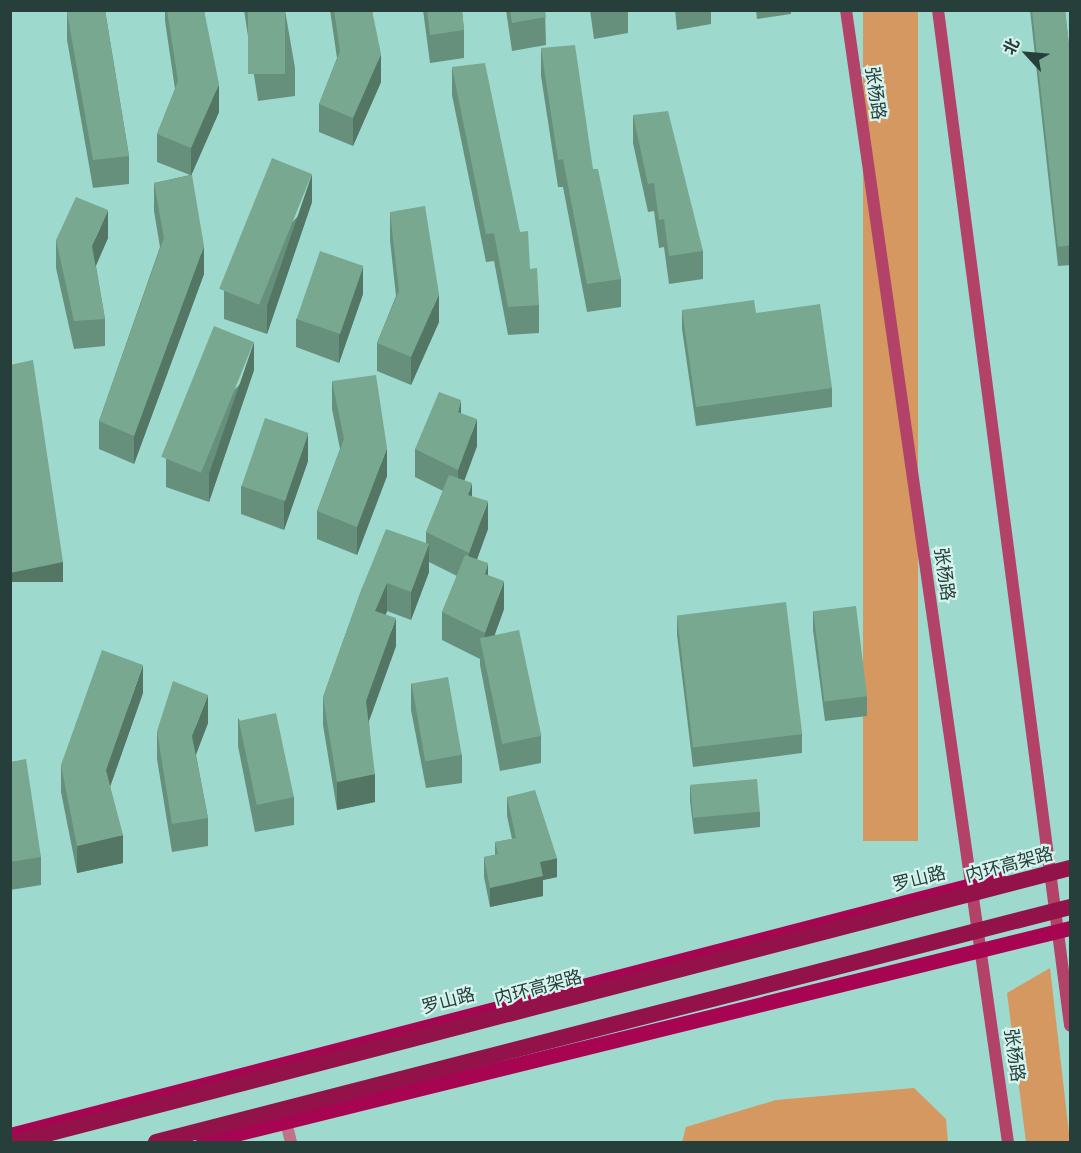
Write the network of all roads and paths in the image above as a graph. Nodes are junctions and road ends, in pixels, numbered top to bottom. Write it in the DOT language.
graph roads {
  1 [pos="846,10"];
  2 [pos="938,10"];
  3 [pos="1071,860"];
  4 [pos="1052,865"];
  5 [pos="1071,868"];
  6 [pos="971,885"];
  7 [pos="1071,907"];
  8 [pos="1065,929"];
  9 [pos="982,948"];
  10 [pos="1071,1025"];
  11 [pos="286,1122"];
  12 [pos="10,1135"];
  13 [pos="16,1143"];
  14 [pos="156,1143"];
  15 [pos="203,1143"];
  16 [pos="291,1143"];
  17 [pos="1008,1143"];
  1 -- 6 [label="main road, 张杨路"];
  2 -- 4 [label="main road"];
  3 -- 4 [label="main road, 罗山路"];
  4 -- 6 [label="main road, 罗山路"];
  4 -- 8 [label="main road"];
  5 -- 13 [label="highway, 内环高架路, bridge"];
  6 -- 9 [label="main road, 张杨路"];
  6 -- 12 [label="main road, 罗山路"];
  7 -- 14 [label="highway, bridge"];
  8 -- 9 [label="main road"];
  8 -- 10 [label="main road"];
  9 -- 11 [label="main road"];
  9 -- 17 [label="main road, 张杨路"];
  11 -- 15 [label="main road"];
  11 -- 16 [label="street"];
}
